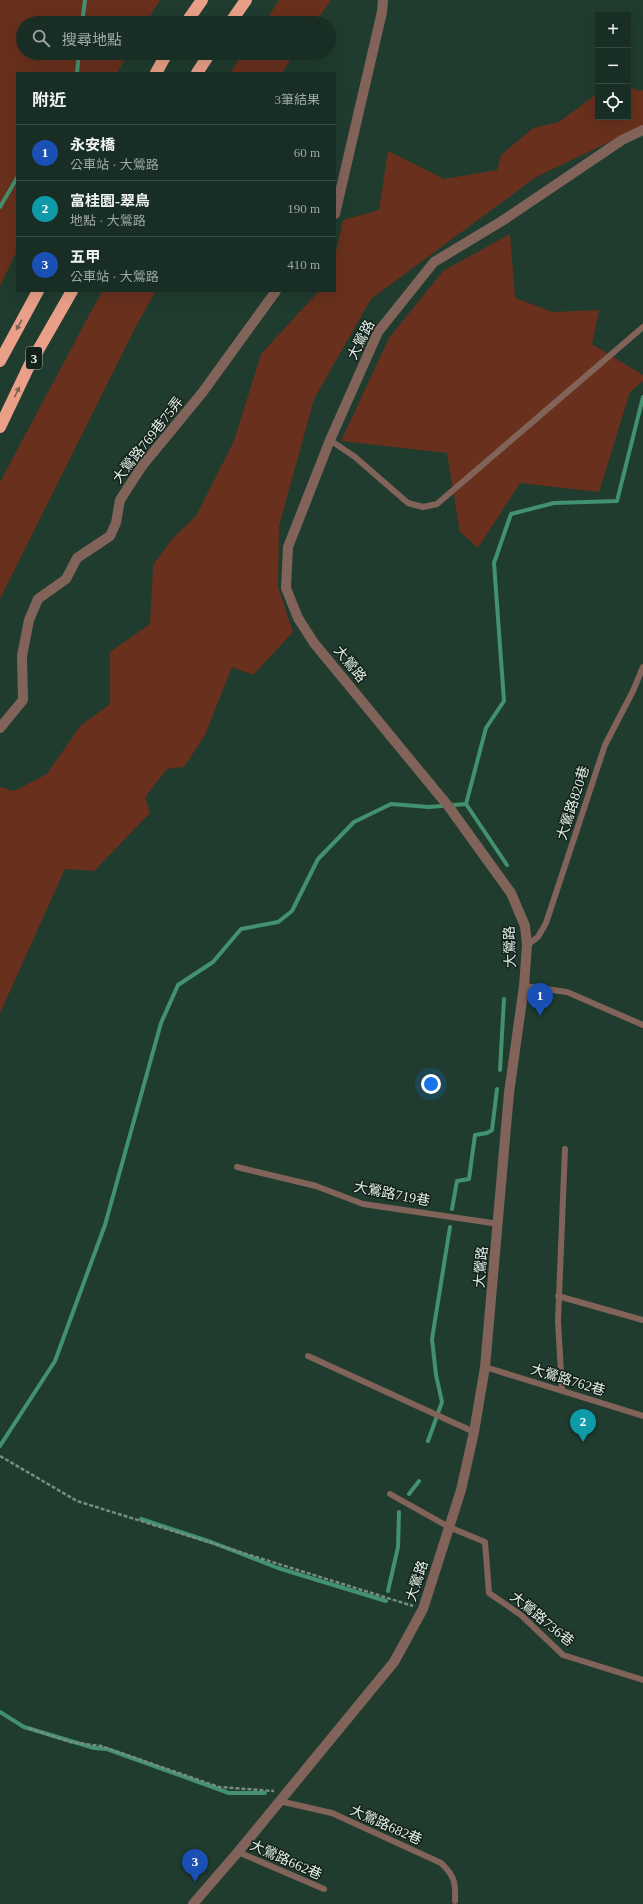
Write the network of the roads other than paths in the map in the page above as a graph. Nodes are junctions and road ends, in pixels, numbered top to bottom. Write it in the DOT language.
graph roads {
  1 [pos="202,0"];
  2 [pos="246,0"];
  3 [pos="383,0"];
  4 [pos="191,16"];
  5 [pos="235,16"];
  6 [pos="163,60"];
  7 [pos="205,60"];
  8 [pos="157,72"];
  9 [pos="198,72"];
  10 [pos="643,130"];
  11 [pos="336,210"];
  12 [pos="37,292"];
  13 [pos="71,292"];
  14 [pos="275,292"];
  15 [pos="643,327"];
  16 [pos="0,361"];
  17 [pos="0,427"];
  18 [pos="330,440"];
  19 [pos="643,667"];
  20 [pos="0,728"];
  21 [pos="526,945"];
  22 [pos="524,986"];
  23 [pos="643,1025"];
  24 [pos="565,1149"];
  25 [pos="237,1167"];
  26 [pos="499,1224"];
  27 [pos="558,1296"];
  28 [pos="643,1320"];
  29 [pos="308,1356"];
  30 [pos="485,1367"];
  31 [pos="562,1390"];
  32 [pos="643,1416"];
  33 [pos="474,1432"];
  34 [pos="390,1494"];
  35 [pos="450,1527"];
  36 [pos="643,1680"];
  37 [pos="279,1801"];
  38 [pos="238,1852"];
  39 [pos="324,1889"];
  40 [pos="455,1901"];
  41 [pos="193,1904"];
  1 -- 4 [label="highway"];
  2 -- 5 [label="highway"];
  3 -- 11 [label="street"];
  6 -- 8 [label="highway"];
  7 -- 9 [label="highway"];
  10 -- 18 [label="street, 大鶯路"];
  12 -- 16 [label="highway, 3, one-way"];
  17 -- 13 [label="highway, 3, one-way"];
  14 -- 20 [label="street, 大鶯路769巷75弄"];
  15 -- 18 [label="lane"];
  18 -- 21 [label="street, 大鶯路"];
  19 -- 21 [label="lane, 大鶯路820巷"];
  21 -- 22 [label="street, 大鶯路"];
  22 -- 23 [label="lane"];
  22 -- 26 [label="street, 大鶯路"];
  24 -- 27 [label="lane"];
  25 -- 26 [label="lane, 大鶯路719巷"];
  26 -- 30 [label="street, 大鶯路"];
  27 -- 28 [label="lane"];
  27 -- 31 [label="lane"];
  29 -- 33 [label="lane"];
  30 -- 31 [label="lane, 大鶯路762巷"];
  30 -- 33 [label="street, 大鶯路"];
  31 -- 32 [label="lane, 大鶯路762巷"];
  33 -- 35 [label="street, 大鶯路"];
  34 -- 35 [label="lane"];
  35 -- 36 [label="lane, 大鶯路736巷"];
  35 -- 37 [label="street, 大鶯路"];
  37 -- 38 [label="street, 大鶯路"];
  37 -- 40 [label="lane, 大鶯路682巷"];
  38 -- 39 [label="lane, 大鶯路662巷"];
  38 -- 41 [label="street, 大鶯路"];
}
